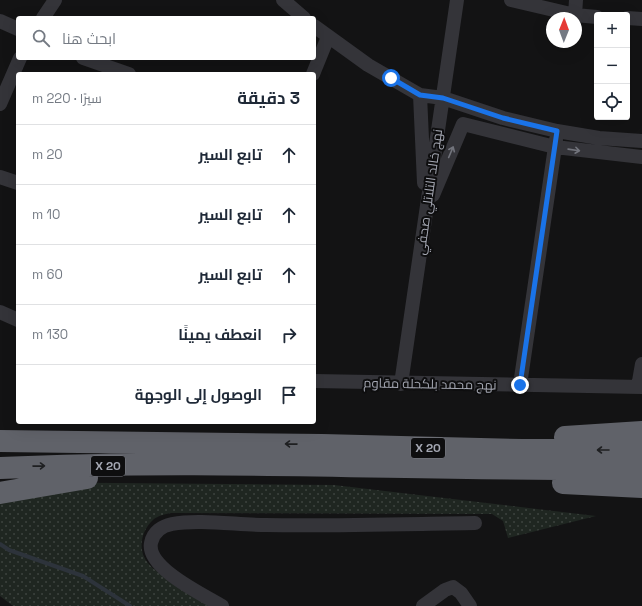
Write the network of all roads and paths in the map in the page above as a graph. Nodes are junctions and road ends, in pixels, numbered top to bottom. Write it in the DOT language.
graph roads {
  1 [pos="55,0"];
  2 [pos="283,0"];
  3 [pos="457,0"];
  4 [pos="512,0"];
  5 [pos="576,0"];
  6 [pos="562,12"];
  7 [pos="574,12"];
  8 [pos="43,16"];
  9 [pos="302,16"];
  10 [pos="582,16"];
  11 [pos="594,17"];
  12 [pos="630,18"];
  13 [pos="642,19"];
  14 [pos="0,21"];
  15 [pos="16,28"];
  16 [pos="316,28"];
  17 [pos="328,38"];
  18 [pos="19,60"];
  19 [pos="89,60"];
  20 [pos="123,72"];
  21 [pos="314,72"];
  22 [pos="420,95"];
  23 [pos="443,98"];
  24 [pos="0,104"];
  25 [pos="557,131"];
  26 [pos="642,141"];
  27 [pos="556,147"];
  28 [pos="642,157"];
  29 [pos="0,177"];
  30 [pos="16,182"];
  31 [pos="426,214"];
  32 [pos="0,312"];
  33 [pos="16,319"];
  34 [pos="642,364"];
  35 [pos="316,381"];
  36 [pos="401,384"];
  37 [pos="520,385"];
  38 [pos="640,387"];
  39 [pos="642,432"];
  40 [pos="0,441"];
  41 [pos="322,444"];
  42 [pos="0,450"];
  43 [pos="642,450"];
  44 [pos="215,454"];
  45 [pos="320,466"];
  46 [pos="0,468"];
  47 [pos="642,469"];
  48 [pos="642,487"];
  49 [pos="0,493"];
  50 [pos="475,523"];
  51 [pos="222,606"];
  52 [pos="423,606"];
  53 [pos="470,606"];
  1 -- 8 [label="street"];
  2 -- 9 [label="street"];
  3 -- 23 [label="street, نهج خالد التلاتلي صحفي"];
  4 -- 6 [label="street"];
  5 -- 7 [label="street"];
  10 -- 11 [label="street"];
  12 -- 13 [label="street"];
  14 -- 15 [label="street"];
  16 -- 17 [label="street"];
  17 -- 21 [label="street"];
  17 -- 22 [label="street"];
  18 -- 24 [label="street"];
  19 -- 20 [label="street"];
  22 -- 23 [label="street"];
  22 -- 31 [label="street"];
  23 -- 25 [label="street"];
  23 -- 31 [label="street, نهج خالد التلاتلي صحفي"];
  25 -- 26 [label="street"];
  25 -- 27 [label="street"];
  27 -- 28 [label="street, one-way"];
  31 -- 27 [label="street, one-way"];
  27 -- 37 [label="street"];
  29 -- 30 [label="street"];
  31 -- 36 [label="street, نهج خالد التلاتلي صحفي"];
  32 -- 33 [label="street"];
  34 -- 38 [label="street"];
  35 -- 36 [label="street, نهج محمد بلكحلة مقاوم"];
  36 -- 37 [label="street, نهج محمد بلكحلة مقاوم"];
  37 -- 38 [label="street, نهج محمد بلكحلة مقاوم"];
  39 -- 41 [label="highway"];
  40 -- 44 [label="highway, X 20"];
  43 -- 41 [label="highway, X 20, one-way"];
  41 -- 44 [label="highway, X 20, one-way"];
  42 -- 44 [label="highway, X 20"];
  44 -- 45 [label="highway, X 20"];
  46 -- 44 [label="highway, X 20, one-way"];
  44 -- 49 [label="highway"];
  45 -- 47 [label="highway, X 20"];
  45 -- 48 [label="highway"];
  50 -- 51 [label="street"];
  52 -- 53 [label="street"];
}
